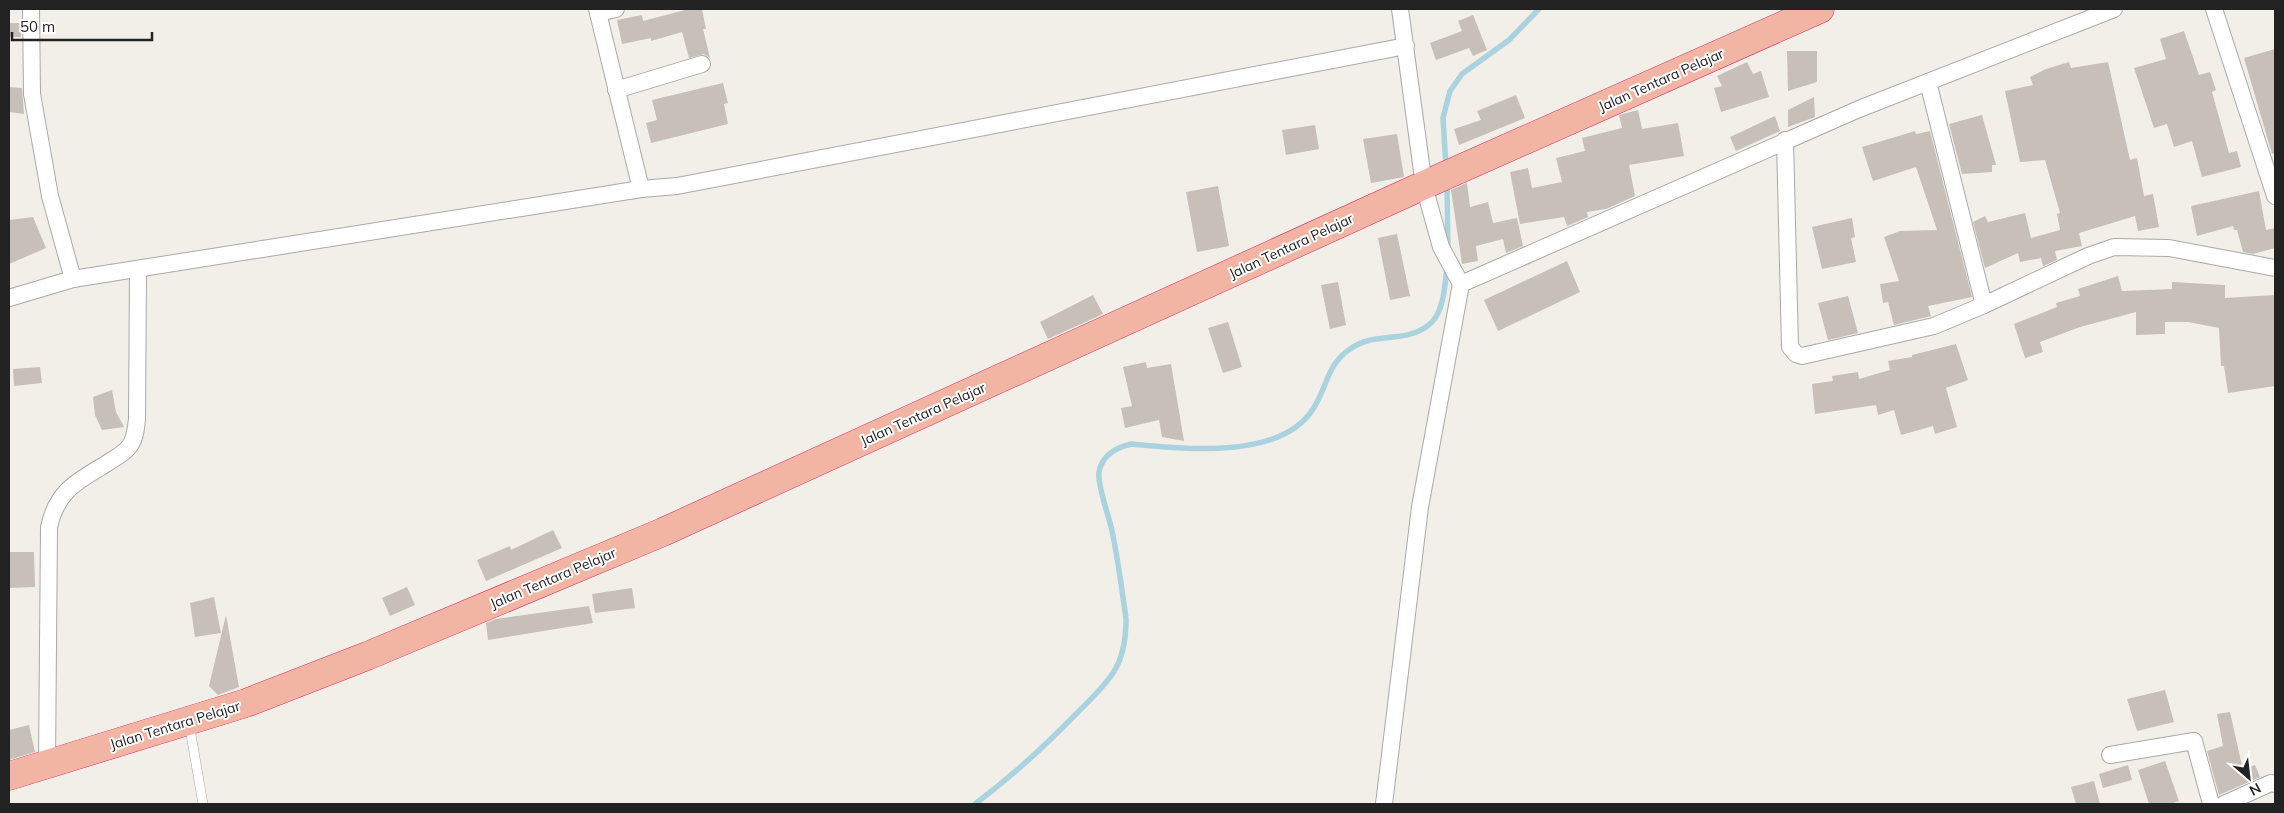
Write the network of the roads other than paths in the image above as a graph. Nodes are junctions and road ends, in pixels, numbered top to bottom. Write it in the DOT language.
graph roads {
  1 [pos="31,9"];
  2 [pos="616,9"];
  3 [pos="1400,9"];
  4 [pos="1820,9"];
  5 [pos="2114,9"];
  6 [pos="2214,9"];
  7 [pos="597,11"];
  8 [pos="1406,46"];
  9 [pos="702,64"];
  10 [pos="1928,82"];
  11 [pos="616,90"];
  12 [pos="1785,140"];
  13 [pos="1429,183"];
  14 [pos="641,189"];
  15 [pos="2275,196"];
  16 [pos="2275,268"];
  17 [pos="138,270"];
  18 [pos="72,279"];
  19 [pos="1457,279"];
  20 [pos="9,298"];
  21 [pos="1984,305"];
  22 [pos="189,721"];
  23 [pos="2110,755"];
  24 [pos="47,764"];
  25 [pos="9,776"];
  26 [pos="2275,784"];
  27 [pos="203,804"];
  28 [pos="1384,804"];
  29 [pos="2211,804"];
  30 [pos="2224,804"];
  1 -- 18 [label="street"];
  2 -- 7 [label="street"];
  3 -- 8 [label="street"];
  4 -- 13 [label="highway, Jalan Tentara Pelajar"];
  5 -- 10 [label="street"];
  6 -- 15 [label="street"];
  7 -- 11 [label="street"];
  8 -- 13 [label="street"];
  8 -- 14 [label="street"];
  9 -- 11 [label="street"];
  10 -- 12 [label="street"];
  10 -- 21 [label="street"];
  11 -- 14 [label="street"];
  12 -- 19 [label="street"];
  12 -- 21 [label="street"];
  13 -- 19 [label="street"];
  13 -- 22 [label="highway, Jalan Tentara Pelajar"];
  14 -- 17 [label="street"];
  16 -- 21 [label="street"];
  17 -- 18 [label="street"];
  17 -- 24 [label="street"];
  18 -- 20 [label="street"];
  19 -- 28 [label="street"];
  22 -- 24 [label="highway, Jalan Tentara Pelajar"];
  22 -- 27 [label="lane"];
  23 -- 29 [label="street"];
  24 -- 25 [label="highway, Jalan Tentara Pelajar"];
  26 -- 30 [label="street"];
}
